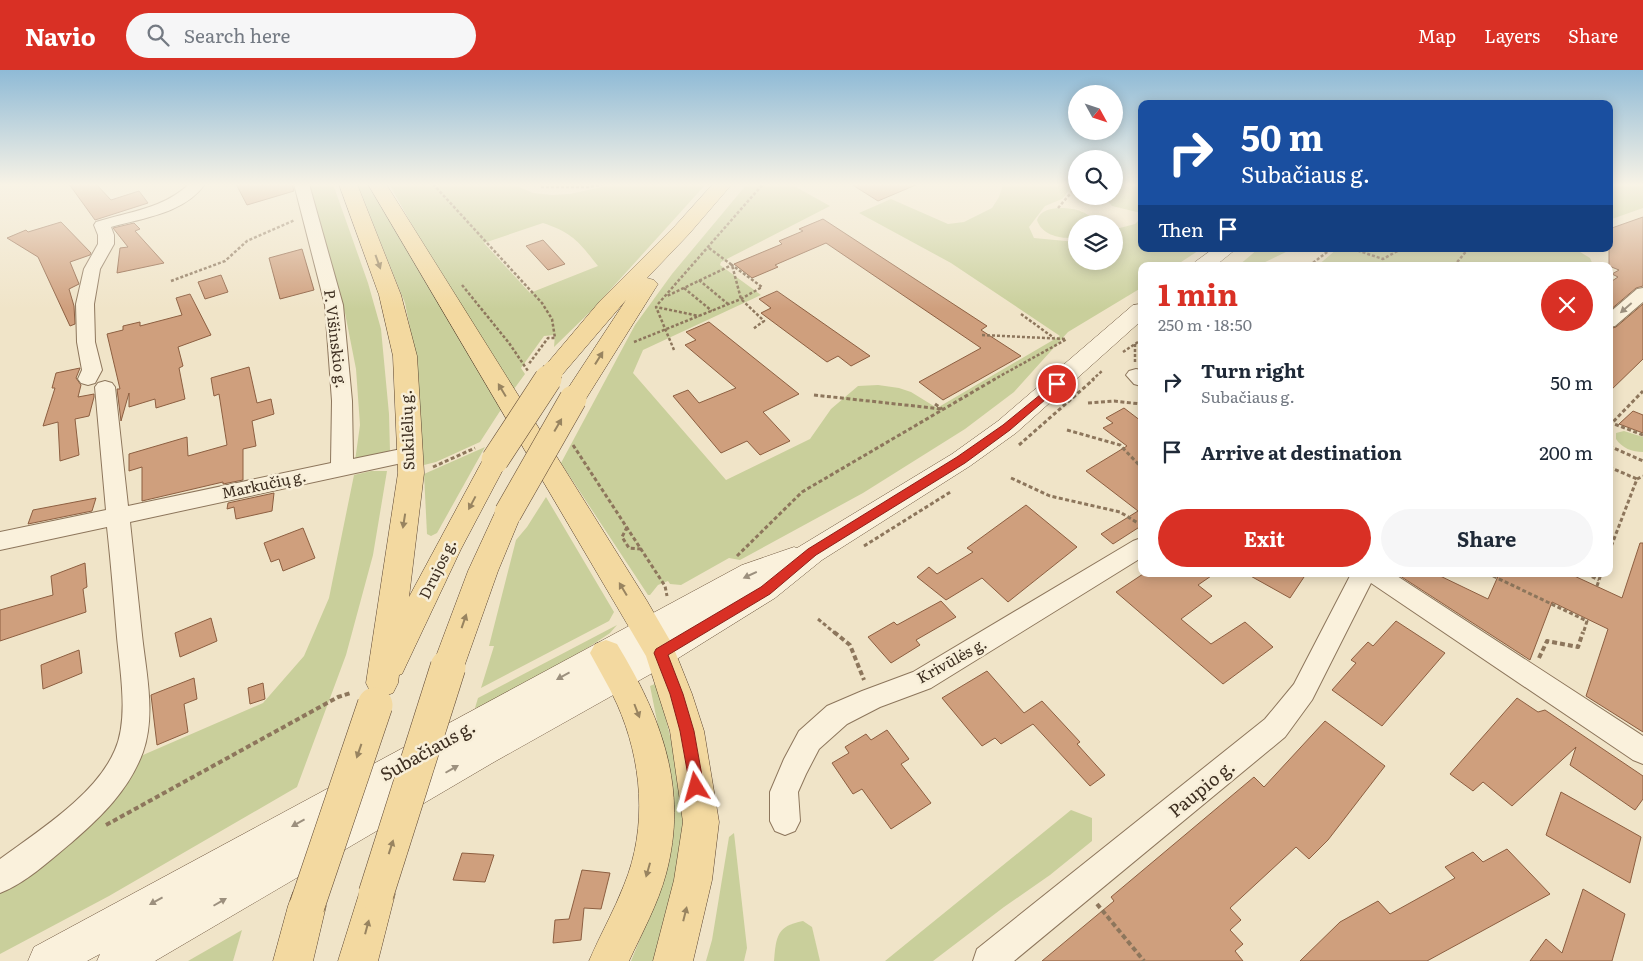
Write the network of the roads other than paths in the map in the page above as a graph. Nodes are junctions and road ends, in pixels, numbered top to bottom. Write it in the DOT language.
graph roads {
  1 [pos="102,226"];
  2 [pos="312,226"];
  3 [pos="364,226"];
  4 [pos="402,226"];
  5 [pos="686,226"];
  6 [pos="682,230"];
  7 [pos="1222,252"];
  8 [pos="1208,262"];
  9 [pos="1643,293"];
  10 [pos="1138,313"];
  11 [pos="1613,319"];
  12 [pos="411,464"];
  13 [pos="342,468"];
  14 [pos="118,517"];
  15 [pos="0,541"];
  16 [pos="1138,549"];
  17 [pos="1360,577"];
  18 [pos="1381,577"];
  19 [pos="654,642"];
  20 [pos="613,664"];
  21 [pos="378,694"];
  22 [pos="1643,751"];
  23 [pos="785,821"];
  24 [pos="0,878"];
  25 [pos="48,961"];
  26 [pos="117,961"];
  27 [pos="293,961"];
  28 [pos="358,961"];
  29 [pos="609,961"];
  30 [pos="673,961"];
  31 [pos="989,961"];
  1 -- 14 [label="street"];
  2 -- 13 [label="street, P. Višinskio g."];
  3 -- 12 [label="main road, Sukilėlių g., one-way"];
  19 -- 4 [label="main road, one-way"];
  5 -- 6 [label="main road, Drujos g."];
  6 -- 21 [label="main road, Drujos g., one-way, bridge"];
  28 -- 6 [label="main road, Drujos g., one-way, bridge"];
  7 -- 8 [label="main road"];
  9 -- 11 [label="street, one-way"];
  10 -- 19 [label="main road, Subačiaus g."];
  12 -- 13 [label="street, Markučių g."];
  12 -- 21 [label="main road, Sukilėlių g., one-way"];
  13 -- 14 [label="street, Markučių g."];
  14 -- 15 [label="street, Markučių g."];
  14 -- 24 [label="street"];
  16 -- 23 [label="street, Krivūlės g."];
  17 -- 31 [label="street, Paupio g."];
  18 -- 22 [label="street"];
  19 -- 20 [label="main road, Subačiaus g."];
  30 -- 19 [label="main road, one-way"];
  20 -- 25 [label="main road, Subačiaus g., one-way"];
  26 -- 20 [label="main road, Subačiaus g., one-way"];
  20 -- 29 [label="main road, one-way"];
  21 -- 27 [label="main road, Drujos g., one-way, bridge"];
}
